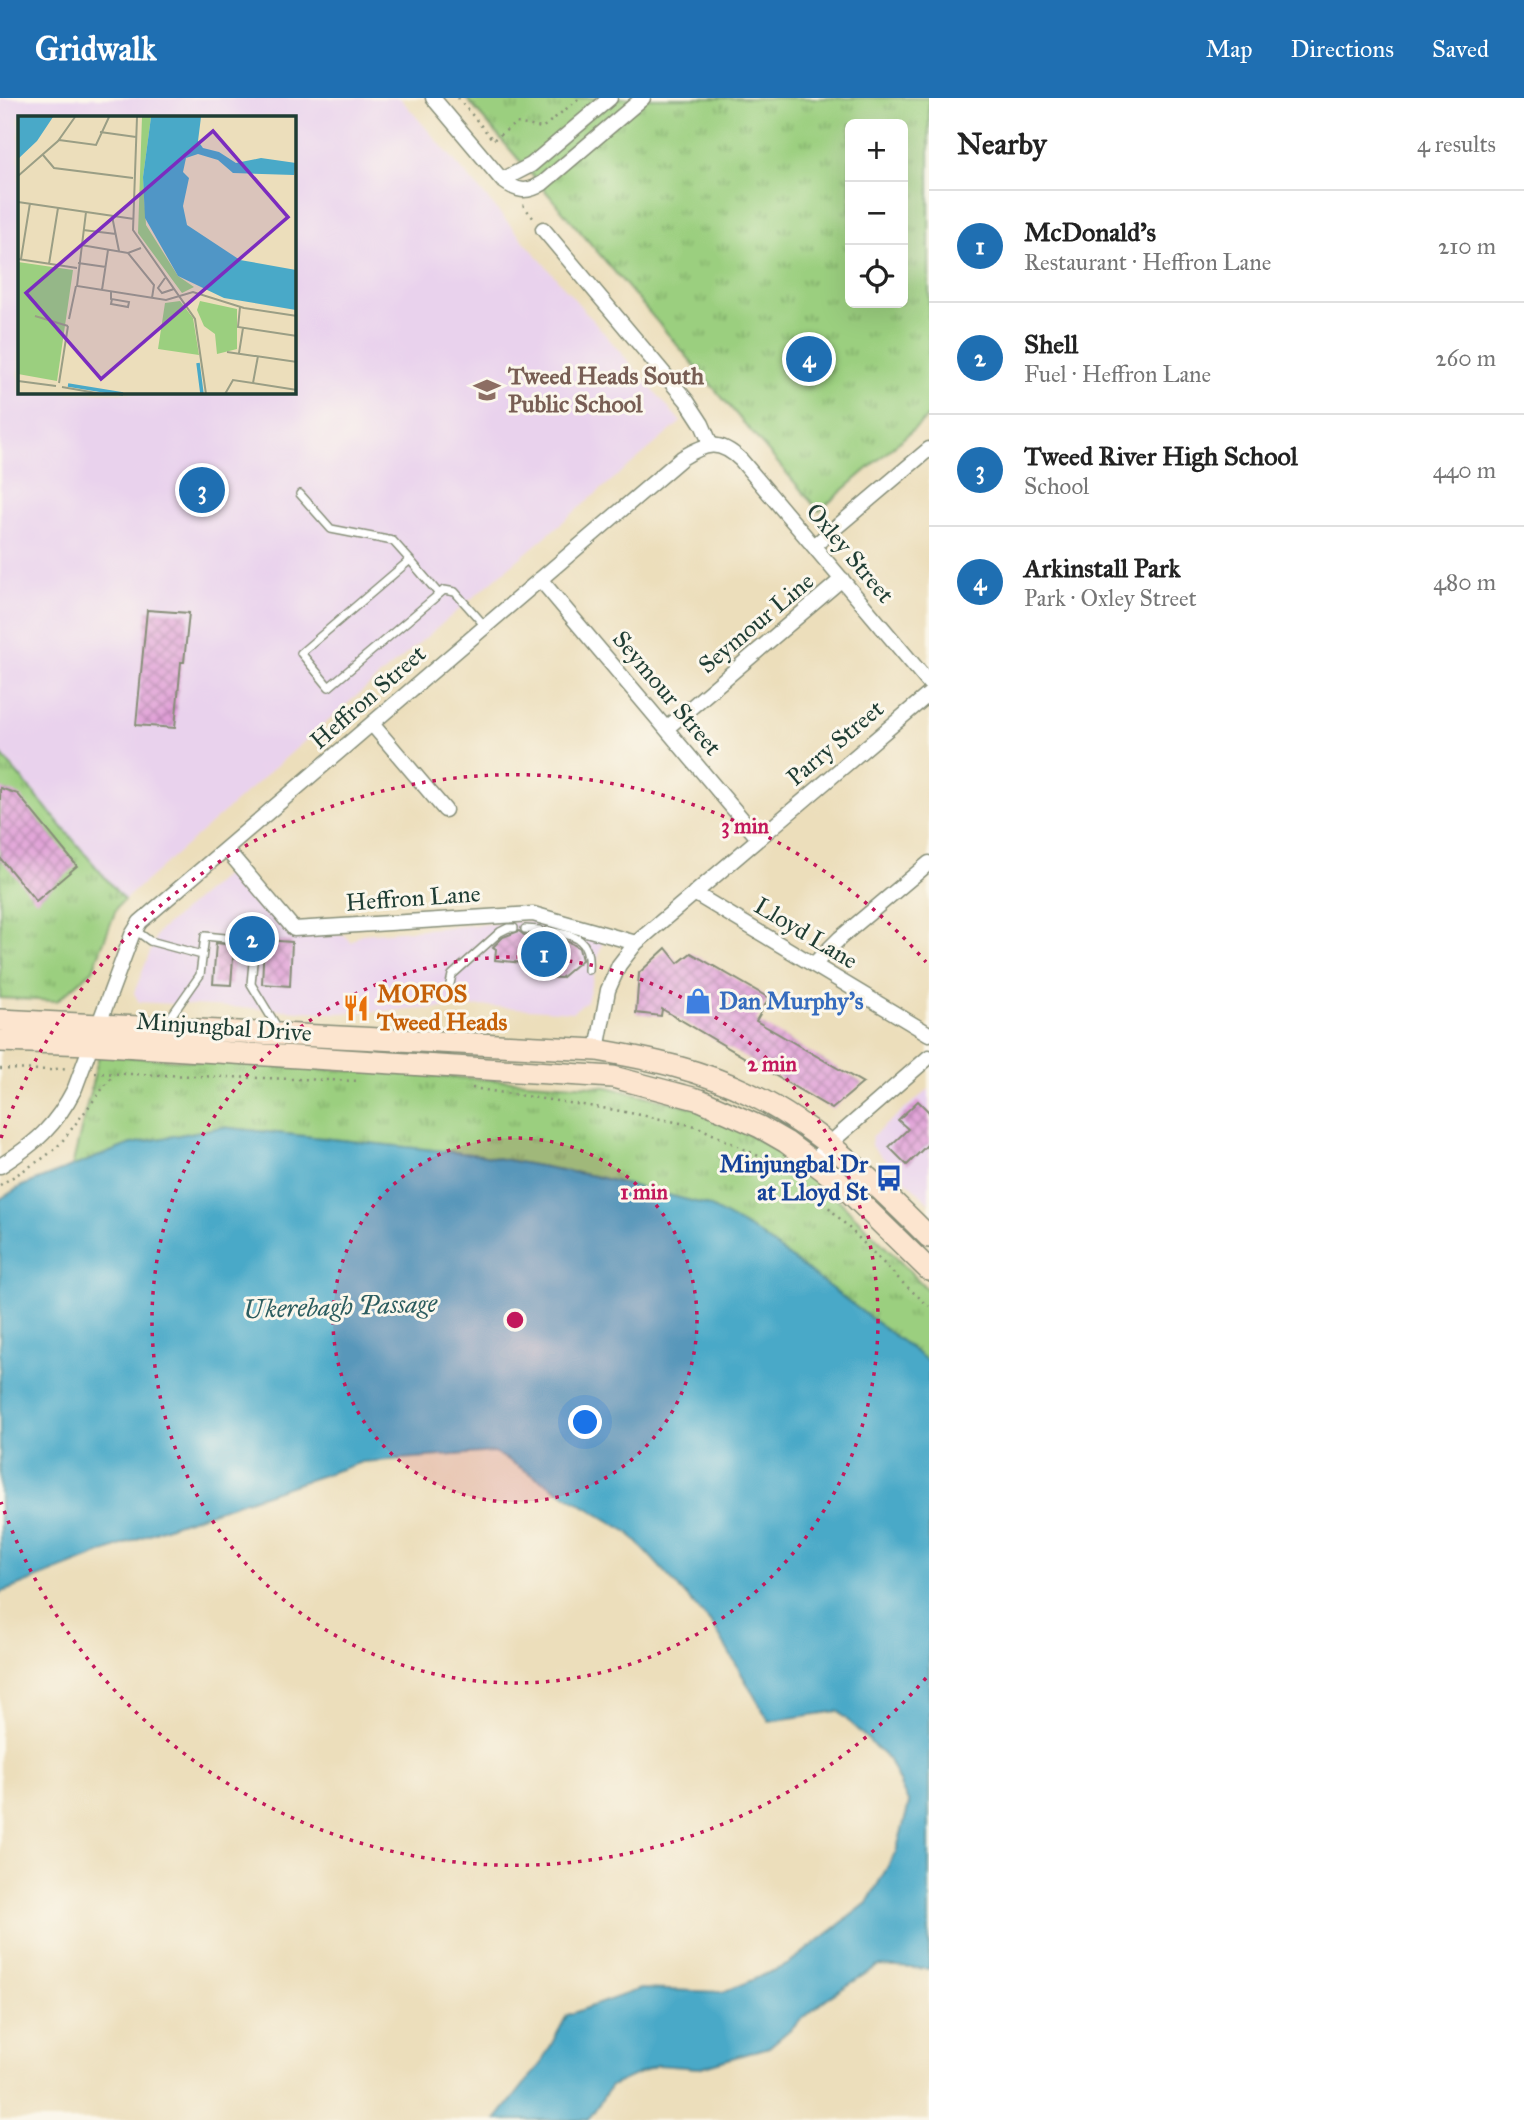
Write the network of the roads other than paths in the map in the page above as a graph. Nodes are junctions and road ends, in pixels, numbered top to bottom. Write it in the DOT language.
graph roads {
  1 [pos="433,98"];
  2 [pos="610,98"];
  3 [pos="643,98"];
  4 [pos="502,180"];
  5 [pos="543,229"];
  6 [pos="711,445"];
  7 [pos="929,449"];
  8 [pos="300,494"];
  9 [pos="814,546"];
  10 [pos="410,560"];
  11 [pos="540,579"];
  12 [pos="842,579"];
  13 [pos="439,594"];
  14 [pos="485,626"];
  15 [pos="929,683"];
  16 [pos="929,694"];
  17 [pos="372,724"];
  18 [pos="667,728"];
  19 [pos="445,810"];
  20 [pos="758,838"];
  21 [pos="226,849"];
  22 [pos="929,863"];
  23 [pos="694,892"];
  24 [pos="514,928"];
  25 [pos="134,929"];
  26 [pos="525,929"];
  27 [pos="539,930"];
  28 [pos="548,930"];
  29 [pos="636,943"];
  30 [pos="202,955"];
  31 [pos="814,964"];
  32 [pos="588,970"];
  33 [pos="450,984"];
  34 [pos="0,1020"];
  35 [pos="163,1029"];
  36 [pos="929,1034"];
  37 [pos="94,1035"];
  38 [pos="281,1035"];
  39 [pos="0,1041"];
  40 [pos="597,1050"];
  41 [pos="929,1057"];
  42 [pos="829,1144"];
  43 [pos="814,1161"];
  44 [pos="0,1166"];
  45 [pos="929,1237"];
  46 [pos="929,1270"];
  1 -- 4 [label="street"];
  2 -- 4 [label="street"];
  3 -- 4 [label="street"];
  5 -- 6 [label="street"];
  6 -- 9 [label="street, Oxley Street"];
  6 -- 11 [label="street, Heffron Street"];
  7 -- 9 [label="street"];
  8 -- 10 [label="lane"];
  9 -- 12 [label="street, Oxley Street"];
  10 -- 13 [label="lane"];
  10 -- 13 [label="lane"];
  11 -- 14 [label="street, Heffron Street"];
  11 -- 18 [label="street, Seymour Street"];
  12 -- 15 [label="street, Oxley Street"];
  12 -- 18 [label="street, Seymour Line"];
  13 -- 14 [label="lane"];
  14 -- 17 [label="street, Heffron Street"];
  16 -- 20 [label="street, Parry Street"];
  17 -- 19 [label="street"];
  17 -- 21 [label="street, Heffron Street"];
  18 -- 20 [label="street, Seymour Street"];
  20 -- 23 [label="street, Parry Street"];
  21 -- 25 [label="street, Heffron Street"];
  21 -- 29 [label="street, Heffron Lane"];
  22 -- 31 [label="street"];
  23 -- 29 [label="street, Parry Street"];
  23 -- 31 [label="street, Lloyd Lane"];
  24 -- 33 [label="lane"];
  25 -- 30 [label="lane"];
  25 -- 37 [label="street, Heffron Street"];
  26 -- 27 [label="lane"];
  28 -- 32 [label="lane"];
  29 -- 40 [label="street, Parry Street"];
  30 -- 35 [label="lane"];
  30 -- 38 [label="lane"];
  31 -- 36 [label="street, Lloyd Lane"];
  34 -- 37 [label="main road, Minjungbal Drive"];
  35 -- 37 [label="main road, Minjungbal Drive"];
  35 -- 38 [label="main road, Minjungbal Drive"];
  37 -- 39 [label="main road, Minjungbal Drive"];
  37 -- 43 [label="main road, Minjungbal Drive"];
  37 -- 44 [label="street, Heffron Street"];
  38 -- 40 [label="main road, Minjungbal Drive"];
  40 -- 42 [label="main road, Minjungbal Drive"];
  41 -- 42 [label="street"];
  42 -- 43 [label="street"];
  42 -- 45 [label="main road, Minjungbal Drive"];
  43 -- 46 [label="main road, Minjungbal Drive"];
}
